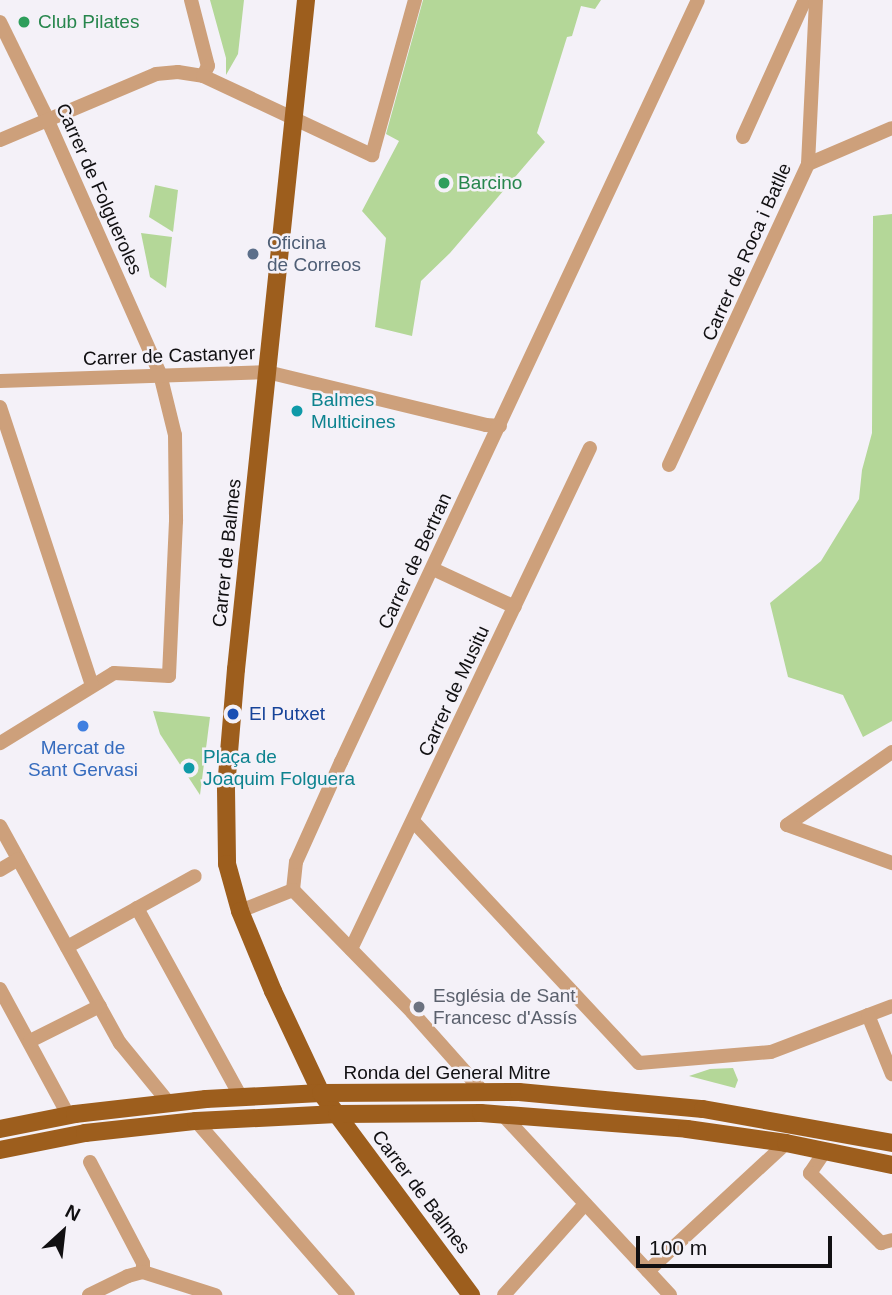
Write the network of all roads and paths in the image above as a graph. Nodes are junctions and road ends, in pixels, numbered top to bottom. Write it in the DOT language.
graph roads {
  1 [pos="191,0"];
  2 [pos="306,0"];
  3 [pos="415,0"];
  4 [pos="698,0"];
  5 [pos="805,0"];
  6 [pos="816,0"];
  7 [pos="0,22"];
  8 [pos="203,76"];
  9 [pos="296,119"];
  10 [pos="47,120"];
  11 [pos="892,128"];
  12 [pos="743,137"];
  13 [pos="0,139"];
  14 [pos="808,164"];
  15 [pos="267,372"];
  16 [pos="160,374"];
  17 [pos="0,381"];
  18 [pos="0,407"];
  19 [pos="500,426"];
  20 [pos="590,448"];
  21 [pos="669,465"];
  22 [pos="433,569"];
  23 [pos="514,607"];
  24 [pos="92,685"];
  25 [pos="0,743"];
  26 [pos="892,752"];
  27 [pos="413,821"];
  28 [pos="0,826"];
  29 [pos="18,859"];
  30 [pos="892,863"];
  31 [pos="0,870"];
  32 [pos="195,876"];
  33 [pos="293,890"];
  34 [pos="137,908"];
  35 [pos="240,911"];
  36 [pos="67,947"];
  37 [pos="351,949"];
  38 [pos="0,989"];
  39 [pos="100,1006"];
  40 [pos="892,1006"];
  41 [pos="868,1015"];
  42 [pos="30,1041"];
  43 [pos="892,1074"];
  44 [pos="483,1092"];
  45 [pos="321,1093"];
  46 [pos="241,1097"];
  47 [pos="169,1103"];
  48 [pos="337,1114"];
  49 [pos="502,1114"];
  50 [pos="68,1115"];
  51 [pos="196,1121"];
  52 [pos="0,1129"];
  53 [pos="786,1143"];
  54 [pos="892,1143"];
  55 [pos="0,1150"];
  56 [pos="825,1151"];
  57 [pos="90,1163"];
  58 [pos="892,1165"];
  59 [pos="585,1204"];
  60 [pos="892,1240"];
  61 [pos="648,1271"];
  62 [pos="143,1272"];
  63 [pos="89,1295"];
  64 [pos="215,1295"];
  65 [pos="348,1295"];
  66 [pos="471,1295"];
  67 [pos="504,1295"];
  68 [pos="670,1295"];
  1 -- 8 [label="street"];
  2 -- 9 [label="main road, Carrer de Balmes"];
  3 -- 9 [label="street"];
  4 -- 19 [label="street, Carrer de Bertran"];
  5 -- 12 [label="street"];
  6 -- 14 [label="street, Carrer de Roca i Batlle"];
  7 -- 10 [label="street, Carrer de Folgueroles"];
  8 -- 9 [label="street"];
  8 -- 10 [label="street"];
  9 -- 15 [label="main road, Carrer de Balmes"];
  10 -- 13 [label="street"];
  10 -- 16 [label="street, Carrer de Folgueroles"];
  11 -- 14 [label="street"];
  14 -- 21 [label="street, Carrer de Roca i Batlle"];
  15 -- 16 [label="street, Carrer de Castanyer"];
  15 -- 19 [label="street, Carrer de Castanyer"];
  15 -- 35 [label="main road, Carrer de Balmes"];
  16 -- 17 [label="street, Carrer de Castanyer"];
  16 -- 24 [label="street, Carrer de Folgueroles"];
  18 -- 24 [label="street"];
  19 -- 22 [label="street, Carrer de Bertran"];
  20 -- 23 [label="street, Carrer de Musitu"];
  22 -- 23 [label="street"];
  22 -- 33 [label="street, Carrer de Bertran"];
  23 -- 27 [label="street, Carrer de Musitu"];
  24 -- 25 [label="street"];
  26 -- 30 [label="street"];
  27 -- 37 [label="street, Carrer de Musitu"];
  27 -- 41 [label="street"];
  28 -- 29 [label="street"];
  29 -- 31 [label="street"];
  29 -- 36 [label="street"];
  32 -- 34 [label="street"];
  33 -- 35 [label="street"];
  33 -- 37 [label="street"];
  34 -- 36 [label="street"];
  34 -- 46 [label="street"];
  35 -- 45 [label="main road, Carrer de Balmes"];
  36 -- 39 [label="street"];
  37 -- 44 [label="street"];
  38 -- 42 [label="street"];
  39 -- 42 [label="street"];
  39 -- 47 [label="street"];
  40 -- 41 [label="street"];
  41 -- 43 [label="street"];
  42 -- 50 [label="street"];
  44 -- 45 [label="main road, Ronda del General Mitre"];
  44 -- 49 [label="main road"];
  44 -- 54 [label="main road, Ronda del General Mitre"];
  45 -- 46 [label="main road, Ronda del General Mitre"];
  45 -- 48 [label="main road, Carrer de Balmes"];
  46 -- 47 [label="main road, Ronda del General Mitre"];
  47 -- 50 [label="main road, Ronda del General Mitre"];
  48 -- 49 [label="main road, Ronda del General Mitre"];
  48 -- 51 [label="main road, Ronda del General Mitre"];
  48 -- 66 [label="main road, Carrer de Balmes"];
  49 -- 53 [label="main road, Ronda del General Mitre"];
  49 -- 59 [label="street"];
  50 -- 52 [label="main road, Ronda del General Mitre"];
  51 -- 55 [label="main road, Ronda del General Mitre"];
  51 -- 65 [label="street"];
  53 -- 56 [label="main road, Ronda del General Mitre"];
  53 -- 61 [label="street"];
  56 -- 58 [label="main road, Ronda del General Mitre"];
  56 -- 60 [label="street"];
  57 -- 62 [label="street"];
  59 -- 61 [label="street"];
  59 -- 67 [label="street"];
  61 -- 68 [label="street"];
  62 -- 63 [label="street"];
  62 -- 64 [label="street"];
}
